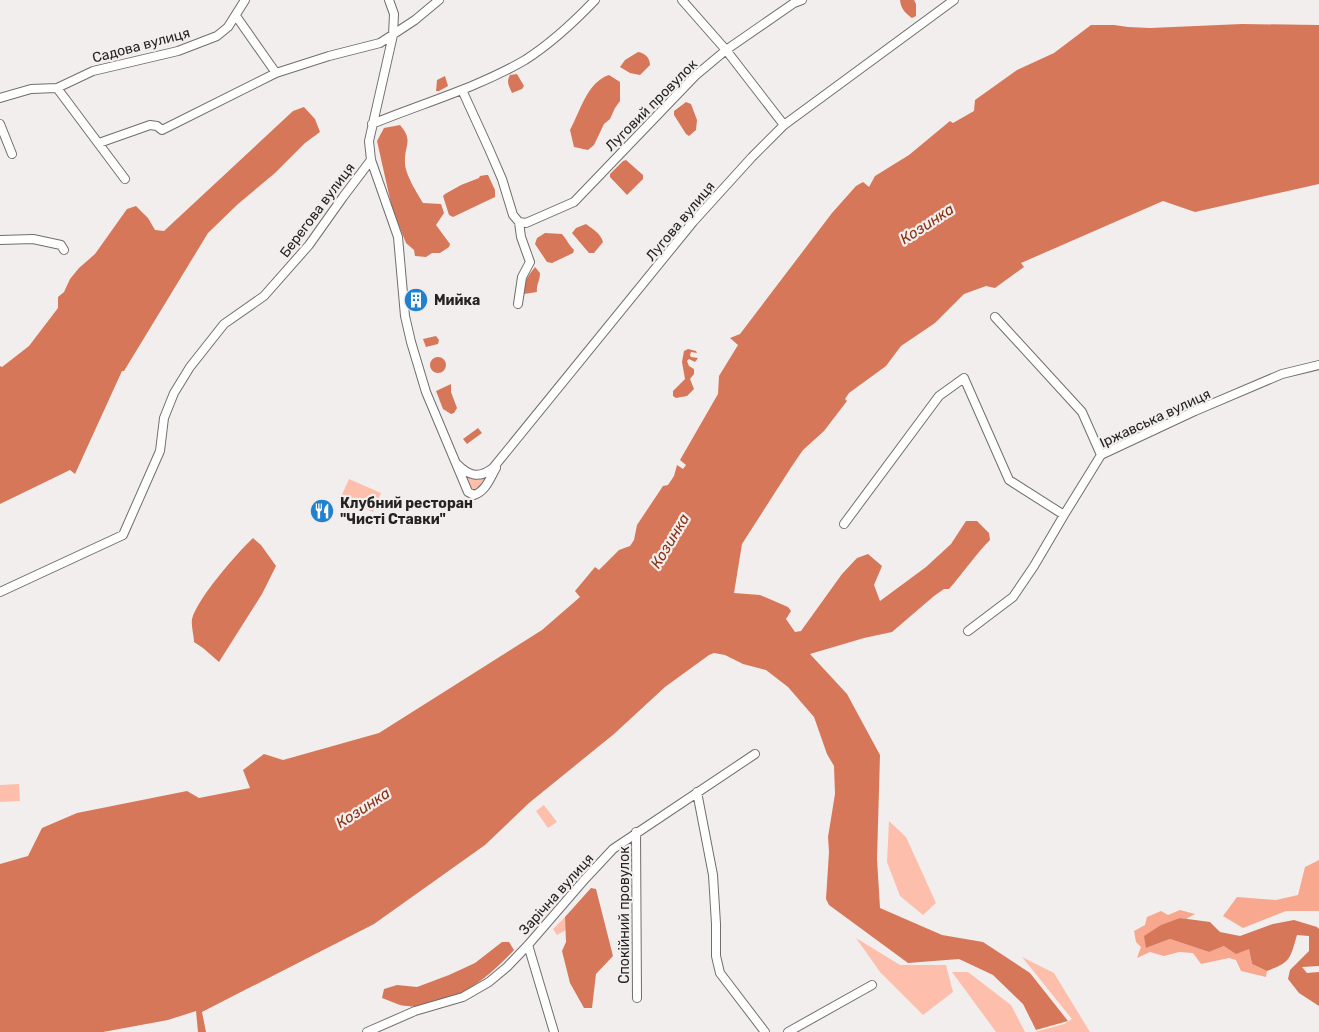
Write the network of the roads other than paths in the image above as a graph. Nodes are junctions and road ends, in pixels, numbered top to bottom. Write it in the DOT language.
graph roads {
  1 [pos="245,0"];
  2 [pos="389,0"];
  3 [pos="439,0"];
  4 [pos="595,0"];
  5 [pos="682,0"];
  6 [pos="802,0"];
  7 [pos="954,0"];
  8 [pos="236,16"];
  9 [pos="394,35"];
  10 [pos="726,50"];
  11 [pos="276,73"];
  12 [pos="57,88"];
  13 [pos="462,90"];
  14 [pos="0,98"];
  15 [pos="0,124"];
  16 [pos="372,124"];
  17 [pos="784,124"];
  18 [pos="99,143"];
  19 [pos="12,154"];
  20 [pos="371,160"];
  21 [pos="125,179"];
  22 [pos="519,222"];
  23 [pos="0,240"];
  24 [pos="64,250"];
  25 [pos="518,304"];
  26 [pos="995,317"];
  27 [pos="1319,365"];
  28 [pos="1101,455"];
  29 [pos="457,464"];
  30 [pos="498,464"];
  31 [pos="1064,515"];
  32 [pos="844,524"];
  33 [pos="0,592"];
  34 [pos="968,631"];
  35 [pos="755,754"];
  36 [pos="697,792"];
  37 [pos="636,832"];
  38 [pos="528,945"];
  39 [pos="872,985"];
  40 [pos="637,998"];
  41 [pos="367,1032"];
  42 [pos="554,1032"];
  43 [pos="764,1032"];
  44 [pos="788,1032"];
  1 -- 8 [label="street, Садова вулиця"];
  2 -- 9 [label="street"];
  3 -- 9 [label="street"];
  4 -- 13 [label="street"];
  5 -- 10 [label="street"];
  6 -- 10 [label="street, Луговий провулок"];
  7 -- 17 [label="street, Лугова вулиця"];
  8 -- 11 [label="street"];
  8 -- 12 [label="street, Садова вулиця"];
  9 -- 11 [label="street"];
  9 -- 16 [label="street"];
  10 -- 17 [label="street"];
  10 -- 22 [label="street, Луговий провулок"];
  11 -- 18 [label="street"];
  12 -- 14 [label="street, Садова вулиця"];
  12 -- 18 [label="street"];
  13 -- 16 [label="street"];
  13 -- 22 [label="street"];
  15 -- 19 [label="street"];
  16 -- 20 [label="street"];
  17 -- 30 [label="street, Лугова вулиця"];
  18 -- 21 [label="street"];
  20 -- 29 [label="street"];
  20 -- 33 [label="street, Берегова вулиця"];
  22 -- 25 [label="street"];
  23 -- 24 [label="street"];
  26 -- 28 [label="street"];
  27 -- 28 [label="street, Іржавська вулиця"];
  28 -- 31 [label="street, Іржавська вулиця"];
  29 -- 30 [label="street, Лугова вулиця"];
  29 -- 30 [label="street"];
  31 -- 32 [label="street"];
  31 -- 34 [label="street, Іржавська вулиця"];
  35 -- 36 [label="street, Зарічна вулиця"];
  36 -- 37 [label="street, Зарічна вулиця"];
  36 -- 43 [label="street"];
  37 -- 38 [label="street, Зарічна вулиця"];
  37 -- 40 [label="street, Спокійний провулок"];
  38 -- 41 [label="street, Зарічна вулиця"];
  38 -- 42 [label="street"];
  39 -- 44 [label="street"];
}
